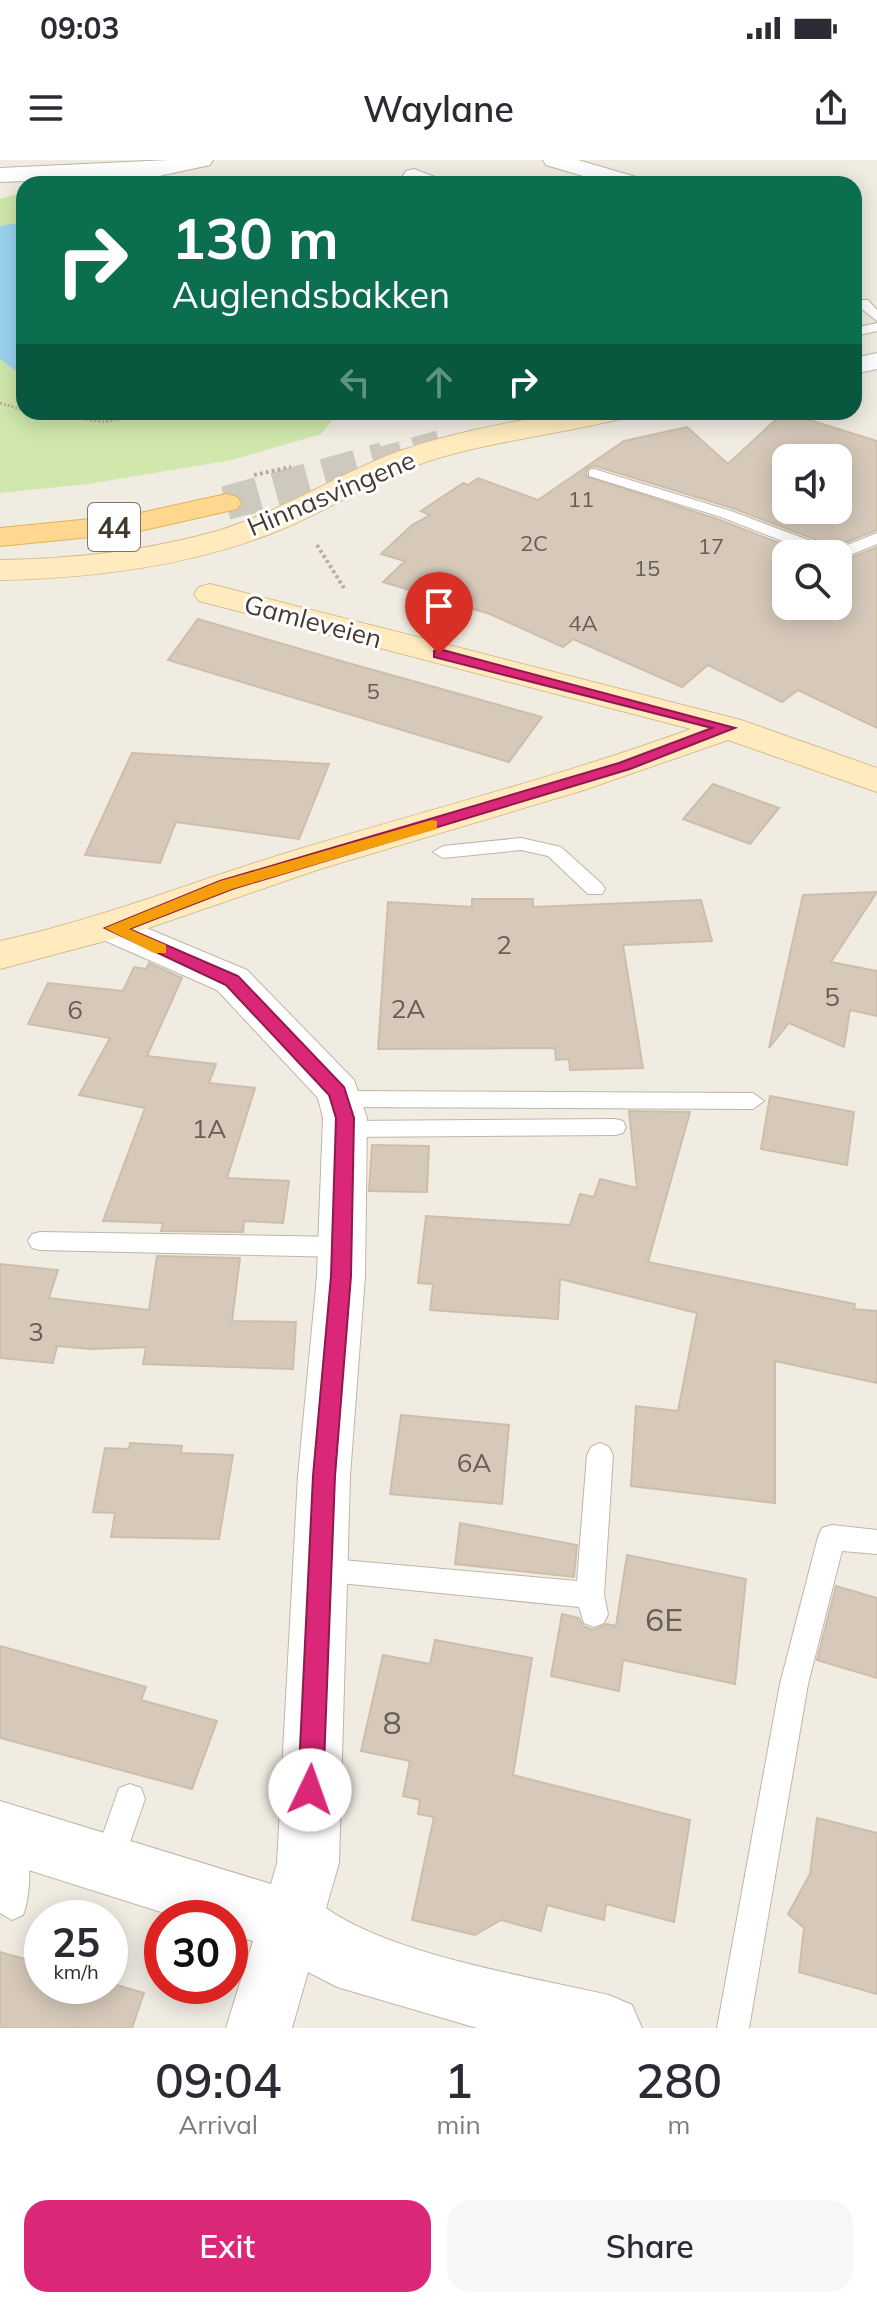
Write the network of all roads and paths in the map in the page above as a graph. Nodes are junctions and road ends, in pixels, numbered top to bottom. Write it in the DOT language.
graph roads {
  1 [pos="202,160"];
  2 [pos="570,162"];
  3 [pos="4,169"];
  4 [pos="611,176"];
  5 [pos="863,303"];
  6 [pos="877,317"];
  7 [pos="74,420"];
  8 [pos="130,420"];
  9 [pos="573,420"];
  10 [pos="594,473"];
  11 [pos="226,503"];
  12 [pos="0,537"];
  13 [pos="877,538"];
  14 [pos="793,540"];
  15 [pos="315,542"];
  16 [pos="852,549"];
  17 [pos="0,570"];
  18 [pos="344,588"];
  19 [pos="210,594"];
  20 [pos="728,728"];
  21 [pos="877,781"];
  22 [pos="443,852"];
  23 [pos="595,889"];
  24 [pos="113,928"];
  25 [pos="0,955"];
  26 [pos="753,1101"];
  27 [pos="343,1114"];
  28 [pos="615,1127"];
  29 [pos="40,1241"];
  30 [pos="342,1247"];
  31 [pos="600,1455"];
  32 [pos="877,1542"];
  33 [pos="320,1571"];
  34 [pos="130,1799"];
  35 [pos="6,1833"];
  36 [pos="107,1864"];
  37 [pos="12,1904"];
  38 [pos="290,1921"];
  39 [pos="259,2028"];
  40 [pos="609,2028"];
  41 [pos="733,2028"];
  1 -- 3 [label="street"];
  2 -- 4 [label="street"];
  5 -- 6 [label="lane"];
  7 -- 8 [label="path"];
  9 -- 17 [label="street, Hinnasvingene"];
  10 -- 14 [label="lane"];
  11 -- 12 [label="main road, Hinnasvingene / 44"];
  13 -- 16 [label="lane"];
  15 -- 18 [label="path"];
  19 -- 20 [label="street, Gamleveien"];
  20 -- 21 [label="street, Gamleveien"];
  20 -- 24 [label="street"];
  22 -- 23 [label="lane"];
  24 -- 25 [label="street"];
  24 -- 27 [label="street"];
  26 -- 27 [label="lane"];
  27 -- 28 [label="lane"];
  27 -- 30 [label="street"];
  29 -- 30 [label="lane"];
  30 -- 33 [label="street"];
  31 -- 33 [label="lane"];
  32 -- 41 [label="lane"];
  33 -- 38 [label="street"];
  34 -- 36 [label="lane"];
  35 -- 36 [label="street"];
  35 -- 37 [label="lane"];
  36 -- 38 [label="street"];
  38 -- 39 [label="street"];
  38 -- 40 [label="street"];
}
